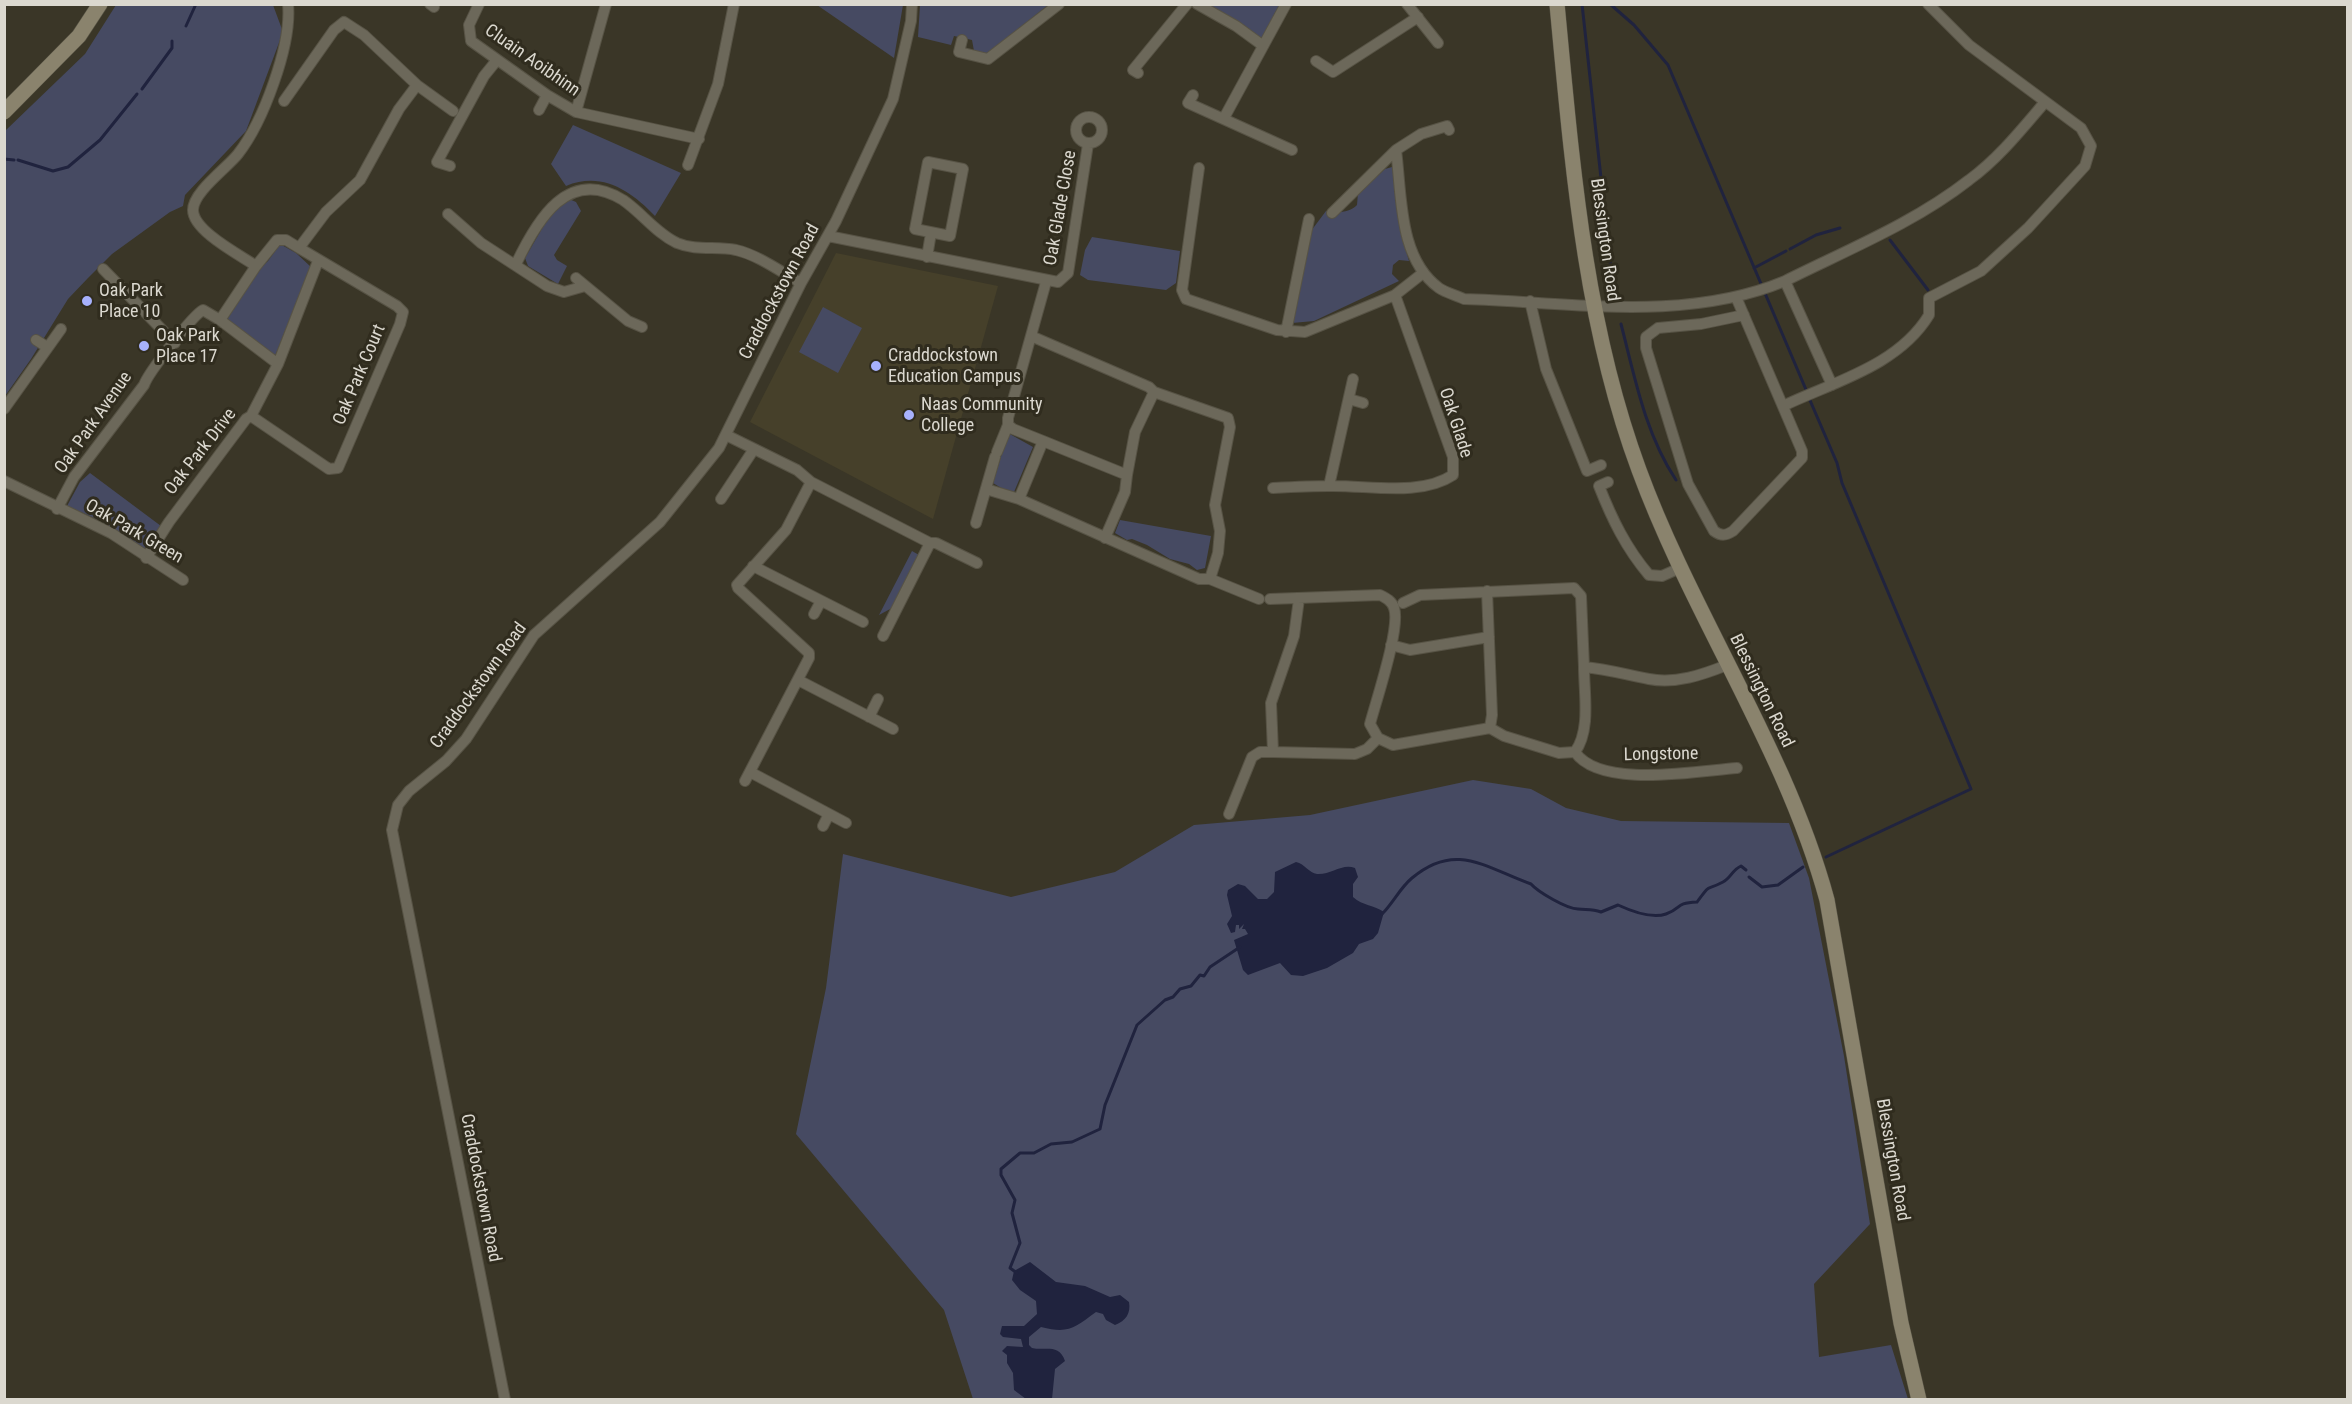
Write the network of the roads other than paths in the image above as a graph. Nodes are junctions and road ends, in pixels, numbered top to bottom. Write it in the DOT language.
graph roads {
  1 [pos="100,4"];
  2 [pos="288,4"];
  3 [pos="479,4"];
  4 [pos="606,4"];
  5 [pos="734,4"];
  6 [pos="912,4"];
  7 [pos="1059,4"];
  8 [pos="1187,4"];
  9 [pos="1197,4"];
  10 [pos="1286,4"];
  11 [pos="1407,4"];
  12 [pos="1557,4"];
  13 [pos="1928,4"];
  14 [pos="1418,17"];
  15 [pos="962,40"];
  16 [pos="1438,43"];
  17 [pos="1262,45"];
  18 [pos="497,60"];
  19 [pos="1316,61"];
  20 [pos="1138,73"];
  21 [pos="417,85"];
  22 [pos="547,95"];
  23 [pos="1193,95"];
  24 [pos="284,101"];
  25 [pos="2045,102"];
  26 [pos="539,110"];
  27 [pos="453,111"];
  28 [pos="576,111"];
  29 [pos="4,112"];
  30 [pos="1224,118"];
  31 [pos="1449,130"];
  32 [pos="699,139"];
  33 [pos="1088,144"];
  34 [pos="1292,150"];
  35 [pos="1396,150"];
  36 [pos="688,165"];
  37 [pos="450,166"];
  38 [pos="1199,168"];
  39 [pos="1332,213"];
  40 [pos="448,214"];
  41 [pos="1309,219"];
  42 [pos="931,233"];
  43 [pos="828,236"];
  44 [pos="299,248"];
  45 [pos="927,257"];
  46 [pos="318,261"];
  47 [pos="516,264"];
  48 [pos="256,266"];
  49 [pos="102,269"];
  50 [pos="1423,273"];
  51 [pos="1785,281"];
  52 [pos="801,282"];
  53 [pos="1047,282"];
  54 [pos="1395,295"];
  55 [pos="1736,297"];
  56 [pos="1530,301"];
  57 [pos="1592,304"];
  58 [pos="1744,315"];
  59 [pos="220,320"];
  60 [pos="642,327"];
  61 [pos="62,329"];
  62 [pos="1286,332"];
  63 [pos="1031,336"];
  64 [pos="36,340"];
  65 [pos="175,343"];
  66 [pos="47,347"];
  67 [pos="278,364"];
  68 [pos="1353,379"];
  69 [pos="1832,385"];
  70 [pos="1154,392"];
  71 [pos="1349,399"];
  72 [pos="1363,403"];
  73 [pos="1783,406"];
  74 [pos="4,409"];
  75 [pos="251,416"];
  76 [pos="1008,425"];
  77 [pos="726,435"];
  78 [pos="1043,441"];
  79 [pos="754,449"];
  80 [pos="1601,465"];
  81 [pos="1127,474"];
  82 [pos="4,481"];
  83 [pos="811,482"];
  84 [pos="1608,482"];
  85 [pos="1329,486"];
  86 [pos="1273,488"];
  87 [pos="986,489"];
  88 [pos="721,499"];
  89 [pos="1019,499"];
  90 [pos="57,509"];
  91 [pos="976,523"];
  92 [pos="1105,538"];
  93 [pos="930,543"];
  94 [pos="146,558"];
  95 [pos="977,563"];
  96 [pos="753,566"];
  97 [pos="1680,568"];
  98 [pos="1210,579"];
  99 [pos="183,580"];
  100 [pos="1487,591"];
  101 [pos="1258,599"];
  102 [pos="1270,599"];
  103 [pos="1299,599"];
  104 [pos="821,601"];
  105 [pos="1403,603"];
  106 [pos="814,614"];
  107 [pos="863,622"];
  108 [pos="883,636"];
  109 [pos="1489,637"];
  110 [pos="1391,645"];
  111 [pos="1727,665"];
  112 [pos="1584,668"];
  113 [pos="798,680"];
  114 [pos="878,699"];
  115 [pos="870,717"];
  116 [pos="1490,728"];
  117 [pos="893,729"];
  118 [pos="1378,738"];
  119 [pos="1273,752"];
  120 [pos="1575,752"];
  121 [pos="1737,768"];
  122 [pos="829,814"];
  123 [pos="1229,814"];
  124 [pos="846,823"];
  125 [pos="823,826"];
  126 [pos="505,1400"];
  127 [pos="1919,1400"];
  1 -- 29 [label="main road"];
  2 -- 48 [label="street"];
  3 -- 18 [label="street, Cluain Aoibhinn"];
  4 -- 28 [label="street, Cluain Aoibhinn"];
  5 -- 32 [label="street"];
  6 -- 43 [label="street, Craddockstown Road"];
  7 -- 15 [label="street"];
  8 -- 20 [label="street"];
  9 -- 17 [label="street"];
  10 -- 17 [label="street"];
  11 -- 14 [label="street"];
  12 -- 57 [label="main road, Blessington Road"];
  13 -- 25 [label="street"];
  14 -- 16 [label="street"];
  14 -- 19 [label="street"];
  17 -- 30 [label="street"];
  18 -- 22 [label="street, Cluain Aoibhinn"];
  18 -- 37 [label="street"];
  21 -- 24 [label="street"];
  21 -- 27 [label="street"];
  21 -- 44 [label="street"];
  22 -- 26 [label="street"];
  22 -- 28 [label="street, Cluain Aoibhinn"];
  23 -- 30 [label="street"];
  25 -- 51 [label="street"];
  25 -- 69 [label="street"];
  28 -- 32 [label="street, Cluain Aoibhinn"];
  30 -- 34 [label="street"];
  31 -- 35 [label="street"];
  32 -- 36 [label="street"];
  33 -- 53 [label="street, Oak Glade Close"];
  35 -- 39 [label="street"];
  35 -- 50 [label="street"];
  38 -- 62 [label="street"];
  40 -- 47 [label="street"];
  41 -- 62 [label="street"];
  42 -- 42 [label="street"];
  42 -- 45 [label="street"];
  43 -- 45 [label="street"];
  43 -- 52 [label="street, Craddockstown Road"];
  44 -- 46 [label="street, Oak Park Court"];
  44 -- 48 [label="street, Oak Park Court"];
  45 -- 53 [label="street"];
  46 -- 67 [label="street, Oak Park Drive"];
  46 -- 75 [label="street, Oak Park Court"];
  47 -- 52 [label="street"];
  47 -- 60 [label="street"];
  48 -- 59 [label="street"];
  49 -- 65 [label="street"];
  50 -- 54 [label="street"];
  50 -- 56 [label="street"];
  51 -- 55 [label="street"];
  51 -- 69 [label="street"];
  52 -- 77 [label="street, Craddockstown Road"];
  53 -- 63 [label="street"];
  54 -- 62 [label="street"];
  54 -- 85 [label="street, Oak Glade"];
  55 -- 57 [label="street"];
  55 -- 58 [label="street"];
  56 -- 57 [label="street"];
  56 -- 80 [label="street"];
  57 -- 97 [label="main road, Blessington Road"];
  58 -- 73 [label="street"];
  58 -- 73 [label="street"];
  59 -- 65 [label="street, Oak Park Avenue"];
  59 -- 67 [label="street"];
  61 -- 66 [label="street"];
  63 -- 70 [label="street"];
  63 -- 76 [label="street"];
  64 -- 66 [label="street"];
  65 -- 90 [label="street, Oak Park Avenue"];
  66 -- 74 [label="street"];
  67 -- 75 [label="street, Oak Park Drive"];
  68 -- 71 [label="street"];
  69 -- 73 [label="street"];
  70 -- 81 [label="street"];
  70 -- 98 [label="street"];
  71 -- 72 [label="street"];
  71 -- 85 [label="street"];
  75 -- 94 [label="street, Oak Park Drive"];
  76 -- 78 [label="street"];
  76 -- 87 [label="street"];
  77 -- 79 [label="street"];
  77 -- 126 [label="street, Craddockstown Road"];
  78 -- 81 [label="street"];
  78 -- 89 [label="street"];
  79 -- 83 [label="street"];
  79 -- 88 [label="street"];
  81 -- 92 [label="street"];
  82 -- 90 [label="street, Oak Park Green"];
  83 -- 93 [label="street"];
  83 -- 96 [label="street"];
  84 -- 97 [label="street"];
  85 -- 86 [label="street, Oak Glade"];
  87 -- 89 [label="street"];
  87 -- 91 [label="street"];
  89 -- 92 [label="street"];
  90 -- 94 [label="street, Oak Park Green"];
  92 -- 98 [label="street"];
  93 -- 95 [label="street"];
  93 -- 108 [label="street"];
  94 -- 99 [label="street, Oak Park Green"];
  96 -- 104 [label="street"];
  96 -- 113 [label="street"];
  97 -- 111 [label="main road, Blessington Road"];
  98 -- 101 [label="street"];
  100 -- 105 [label="street"];
  100 -- 109 [label="street"];
  100 -- 112 [label="street"];
  102 -- 103 [label="street"];
  103 -- 110 [label="street"];
  103 -- 119 [label="street"];
  104 -- 106 [label="street"];
  104 -- 107 [label="street"];
  109 -- 110 [label="street"];
  109 -- 116 [label="street"];
  110 -- 118 [label="street"];
  111 -- 112 [label="street"];
  111 -- 127 [label="main road, Blessington Road"];
  112 -- 120 [label="street"];
  113 -- 115 [label="street"];
  113 -- 122 [label="street"];
  114 -- 115 [label="street"];
  115 -- 117 [label="street"];
  116 -- 118 [label="street"];
  116 -- 120 [label="street"];
  118 -- 119 [label="street"];
  119 -- 123 [label="street"];
  120 -- 121 [label="street, Longstone"];
  122 -- 124 [label="street"];
  122 -- 125 [label="street"];
}
